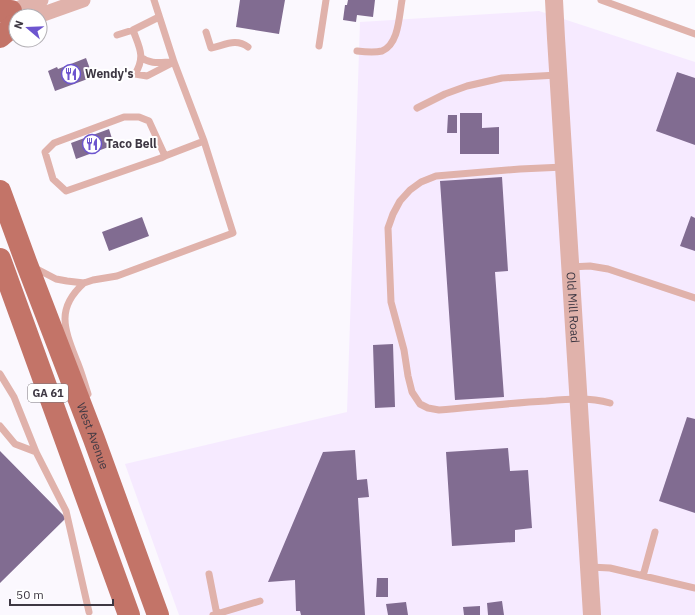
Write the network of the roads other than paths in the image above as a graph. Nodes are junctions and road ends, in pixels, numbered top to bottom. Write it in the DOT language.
graph roads {
  1 [pos="41,0"];
  2 [pos="83,0"];
  3 [pos="154,0"];
  4 [pos="326,0"];
  5 [pos="402,0"];
  6 [pos="554,0"];
  7 [pos="601,0"];
  8 [pos="48,12"];
  9 [pos="159,17"];
  10 [pos="6,22"];
  11 [pos="133,30"];
  12 [pos="206,32"];
  13 [pos="695,34"];
  14 [pos="117,35"];
  15 [pos="319,46"];
  16 [pos="248,47"];
  17 [pos="357,51"];
  18 [pos="141,57"];
  19 [pos="174,62"];
  20 [pos="558,75"];
  21 [pos="417,108"];
  22 [pos="204,141"];
  23 [pos="165,156"];
  24 [pos="564,166"];
  25 [pos="0,191"];
  26 [pos="0,259"];
  27 [pos="26,262"];
  28 [pos="570,267"];
  29 [pos="84,283"];
  30 [pos="695,298"];
  31 [pos="0,374"];
  32 [pos="579,399"];
  33 [pos="610,403"];
  34 [pos="0,426"];
  35 [pos="94,439"];
  36 [pos="36,452"];
  37 [pos="655,532"];
  38 [pos="588,567"];
  39 [pos="209,574"];
  40 [pos="643,576"];
  41 [pos="695,588"];
  42 [pos="260,601"];
  43 [pos="89,612"];
  44 [pos="128,615"];
  45 [pos="158,615"];
  46 [pos="216,615"];
  47 [pos="592,615"];
  1 -- 10 [label="street"];
  2 -- 8 [label="street"];
  3 -- 9 [label="lane"];
  4 -- 15 [label="lane"];
  5 -- 17 [label="lane"];
  6 -- 20 [label="street, Old Mill Road"];
  7 -- 13 [label="lane"];
  9 -- 11 [label="lane"];
  9 -- 19 [label="lane"];
  11 -- 14 [label="lane"];
  11 -- 18 [label="lane"];
  12 -- 16 [label="lane"];
  18 -- 19 [label="lane"];
  18 -- 19 [label="lane"];
  19 -- 22 [label="lane"];
  20 -- 21 [label="lane"];
  20 -- 24 [label="street, Old Mill Road"];
  22 -- 23 [label="lane"];
  22 -- 29 [label="lane"];
  23 -- 23 [label="lane"];
  24 -- 28 [label="street, Old Mill Road"];
  24 -- 32 [label="lane"];
  25 -- 27 [label="main road, West Avenue / GA 61"];
  26 -- 44 [label="main road, GA 61"];
  27 -- 29 [label="lane"];
  27 -- 35 [label="main road, West Avenue / GA 61"];
  28 -- 30 [label="lane"];
  28 -- 32 [label="street, Old Mill Road"];
  29 -- 35 [label="lane"];
  31 -- 36 [label="lane"];
  32 -- 33 [label="lane"];
  32 -- 38 [label="street, Old Mill Road"];
  34 -- 36 [label="lane"];
  35 -- 45 [label="main road, West Avenue / GA 61"];
  36 -- 43 [label="lane"];
  37 -- 40 [label="lane"];
  38 -- 40 [label="lane"];
  38 -- 47 [label="street, Old Mill Road"];
  39 -- 46 [label="lane"];
  40 -- 41 [label="lane"];
  42 -- 46 [label="lane"];
}
